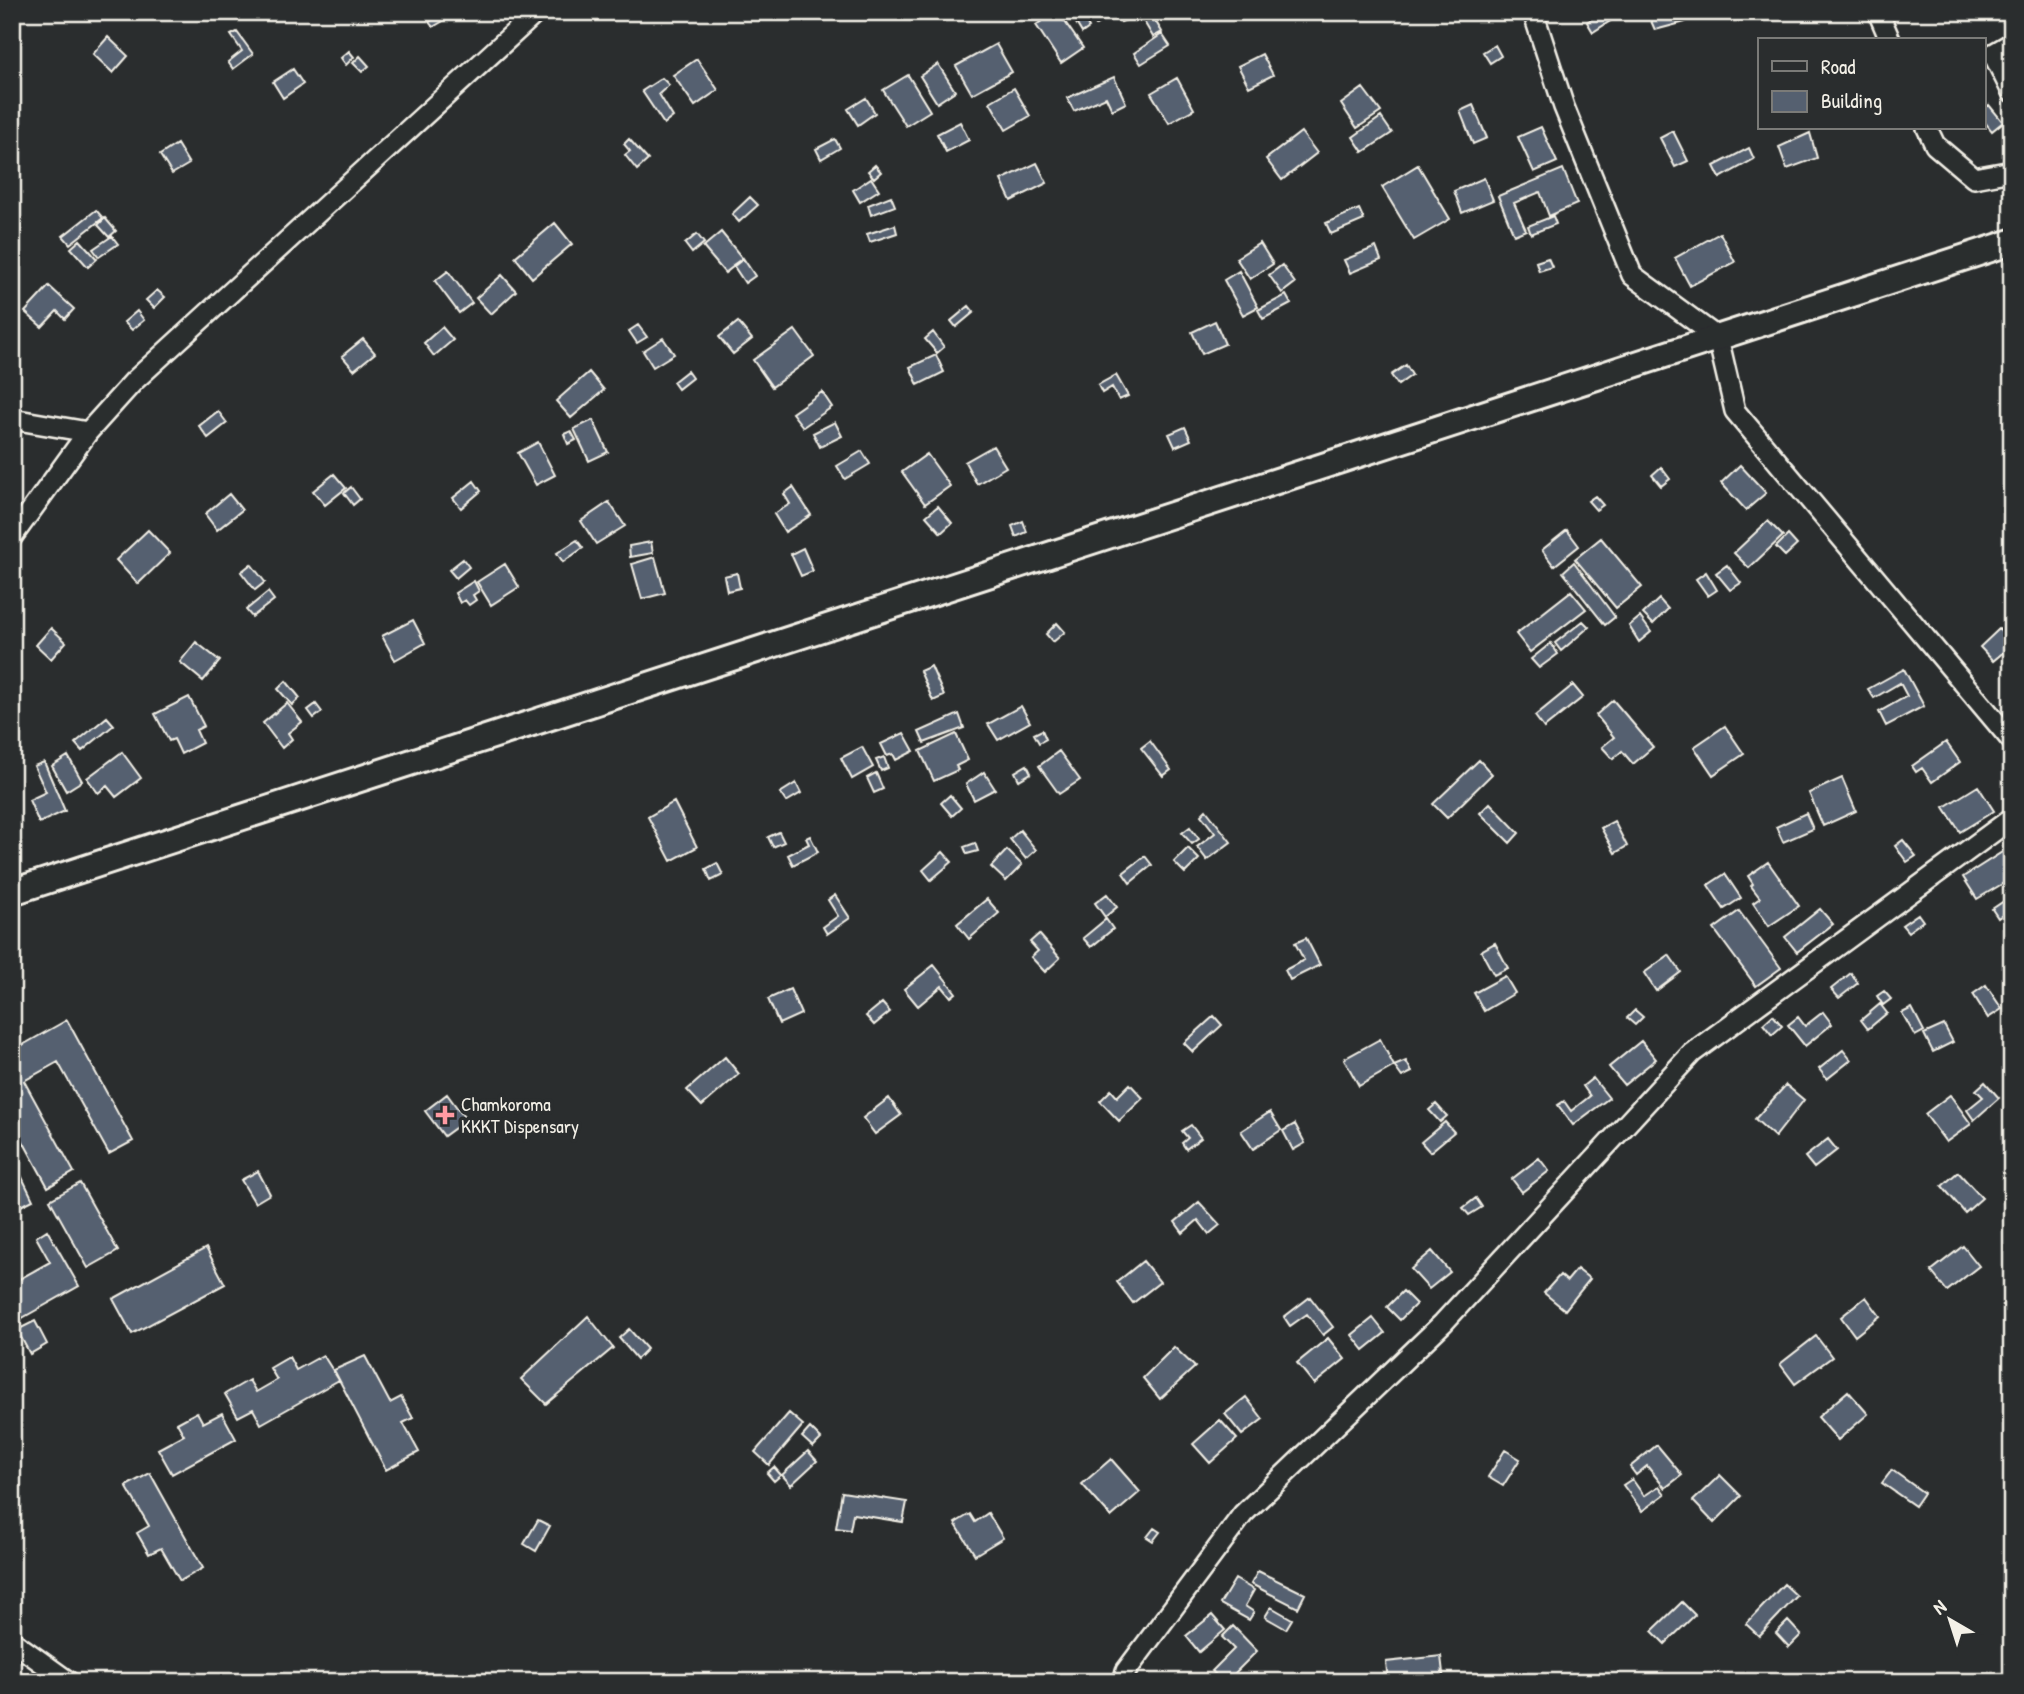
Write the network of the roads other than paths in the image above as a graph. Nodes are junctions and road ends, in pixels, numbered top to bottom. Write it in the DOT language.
graph roads {
  1 [pos="537,12"];
  2 [pos="1533,12"];
  3 [pos="1878,12"];
  4 [pos="1889,38"];
  5 [pos="2012,43"];
  6 [pos="2012,92"];
  7 [pos="1928,130"];
  8 [pos="2012,171"];
  9 [pos="2012,242"];
  10 [pos="1718,338"];
  11 [pos="12,419"];
  12 [pos="88,432"];
  13 [pos="12,537"];
  14 [pos="2012,741"];
  15 [pos="2012,818"];
  16 [pos="12,892"];
  17 [pos="12,1641"];
  18 [pos="69,1682"];
  19 [pos="1123,1682"];
  1 -- 12 [label="street"];
  2 -- 10 [label="street"];
  3 -- 4 [label="street"];
  5 -- 6 [label="street"];
  7 -- 8 [label="street"];
  9 -- 10 [label="street"];
  10 -- 14 [label="street"];
  10 -- 16 [label="street"];
  11 -- 12 [label="street"];
  12 -- 13 [label="street"];
  15 -- 19 [label="street"];
  17 -- 18 [label="street"];
}
